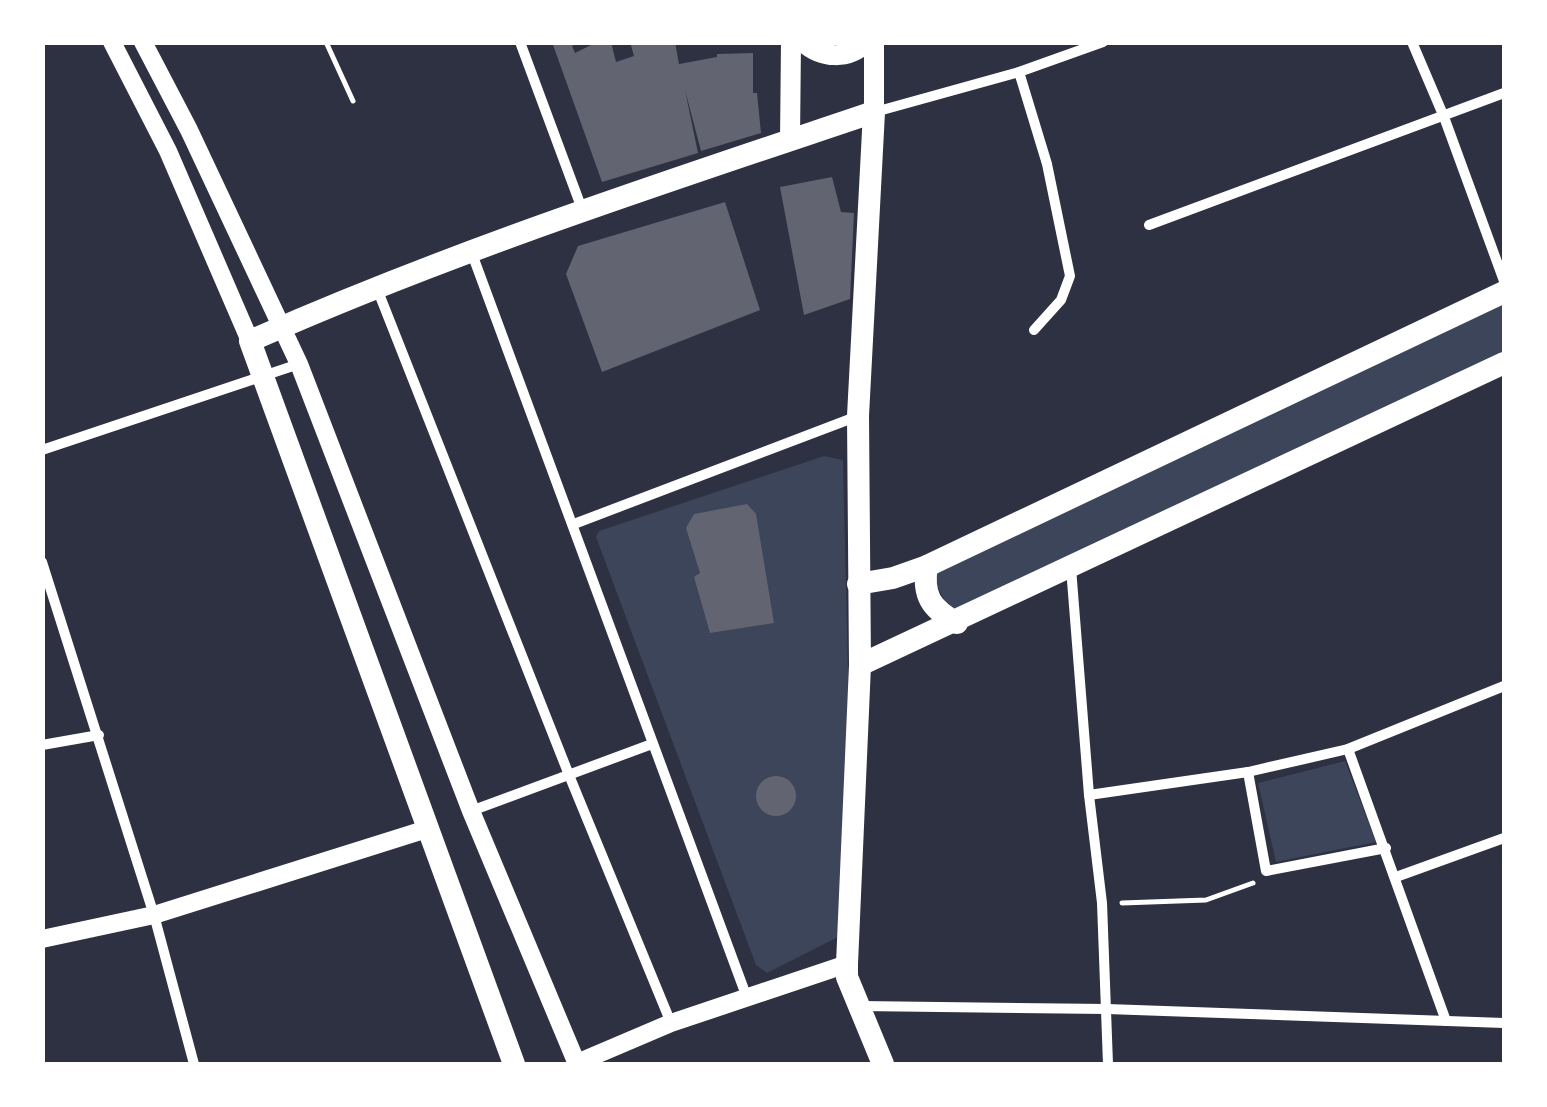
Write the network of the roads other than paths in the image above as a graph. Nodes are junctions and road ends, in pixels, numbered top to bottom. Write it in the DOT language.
graph roads {
  1 [pos="112,42"];
  2 [pos="144,42"];
  3 [pos="520,42"];
  4 [pos="791,42"];
  5 [pos="803,42"];
  6 [pos="871,42"];
  7 [pos="1103,42"];
  8 [pos="1412,42"];
  9 [pos="1019,72"];
  10 [pos="1504,94"];
  11 [pos="874,112"];
  12 [pos="1444,116"];
  13 [pos="790,140"];
  14 [pos="582,209"];
  15 [pos="1149,225"];
  16 [pos="471,250"];
  17 [pos="1504,282"];
  18 [pos="376,286"];
  19 [pos="1504,292"];
  20 [pos="281,327"];
  21 [pos="1034,330"];
  22 [pos="250,341"];
  23 [pos="1504,363"];
  24 [pos="299,364"];
  25 [pos="264,376"];
  26 [pos="858,416"];
  27 [pos="42,450"];
  28 [pos="574,524"];
  29 [pos="42,562"];
  30 [pos="926,566"];
  31 [pos="1072,568"];
  32 [pos="858,584"];
  33 [pos="956,622"];
  34 [pos="860,665"];
  35 [pos="1504,686"];
  36 [pos="99,735"];
  37 [pos="42,744"];
  38 [pos="652,744"];
  39 [pos="1348,749"];
  40 [pos="1248,772"];
  41 [pos="569,775"];
  42 [pos="1089,794"];
  43 [pos="471,811"];
  44 [pos="427,829"];
  45 [pos="1504,838"];
  46 [pos="1386,848"];
  47 [pos="1396,877"];
  48 [pos="154,915"];
  49 [pos="42,939"];
  50 [pos="846,964"];
  51 [pos="746,996"];
  52 [pos="859,1006"];
  53 [pos="1107,1009"];
  54 [pos="1446,1021"];
  55 [pos="671,1023"];
  56 [pos="1504,1023"];
  57 [pos="194,1064"];
  58 [pos="514,1064"];
  59 [pos="577,1064"];
  60 [pos="883,1064"];
  61 [pos="1108,1064"];
  1 -- 22 [label="street"];
  2 -- 20 [label="street"];
  3 -- 14 [label="street"];
  4 -- 13 [label="main road"];
  5 -- 6 [label="main road"];
  6 -- 11 [label="main road"];
  7 -- 9 [label="street"];
  8 -- 12 [label="street"];
  9 -- 11 [label="street"];
  9 -- 21 [label="street"];
  10 -- 12 [label="street"];
  11 -- 13 [label="main road"];
  11 -- 26 [label="main road"];
  12 -- 15 [label="street"];
  12 -- 17 [label="street"];
  13 -- 14 [label="main road"];
  14 -- 16 [label="main road"];
  16 -- 18 [label="main road"];
  16 -- 28 [label="street"];
  18 -- 20 [label="main road"];
  18 -- 41 [label="street"];
  19 -- 30 [label="main road"];
  20 -- 22 [label="main road"];
  20 -- 24 [label="street"];
  22 -- 25 [label="main road"];
  23 -- 31 [label="main road"];
  24 -- 25 [label="street"];
  24 -- 43 [label="street"];
  25 -- 27 [label="street"];
  25 -- 44 [label="main road"];
  26 -- 28 [label="street"];
  26 -- 32 [label="main road"];
  28 -- 38 [label="street"];
  29 -- 36 [label="street"];
  30 -- 32 [label="main road"];
  30 -- 33 [label="main road"];
  31 -- 33 [label="main road"];
  31 -- 42 [label="street"];
  32 -- 34 [label="main road"];
  33 -- 34 [label="main road"];
  34 -- 50 [label="main road"];
  35 -- 39 [label="street"];
  36 -- 37 [label="street"];
  36 -- 48 [label="street"];
  38 -- 41 [label="street"];
  38 -- 51 [label="street"];
  39 -- 40 [label="street"];
  39 -- 46 [label="street"];
  40 -- 42 [label="street"];
  40 -- 46 [label="street"];
  41 -- 43 [label="street"];
  41 -- 55 [label="street"];
  42 -- 53 [label="street"];
  43 -- 59 [label="street"];
  44 -- 48 [label="street"];
  44 -- 58 [label="main road"];
  45 -- 47 [label="street"];
  46 -- 47 [label="street"];
  47 -- 54 [label="street"];
  48 -- 49 [label="street"];
  48 -- 57 [label="street"];
  50 -- 51 [label="street"];
  50 -- 52 [label="main road"];
  51 -- 55 [label="street"];
  52 -- 53 [label="street"];
  52 -- 60 [label="main road"];
  53 -- 54 [label="street"];
  53 -- 61 [label="street"];
  54 -- 56 [label="street"];
  55 -- 59 [label="street"];
}
